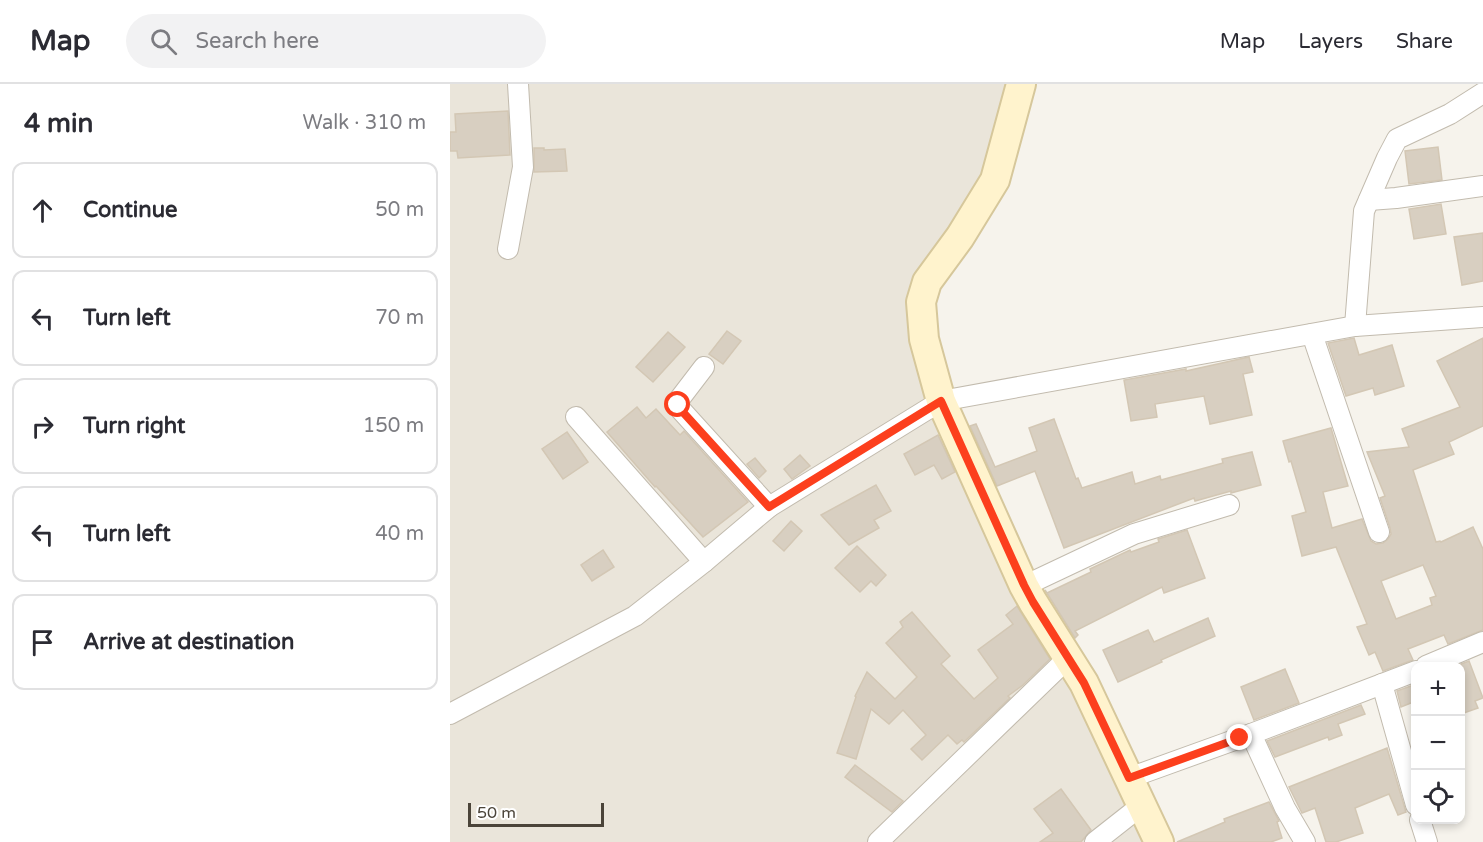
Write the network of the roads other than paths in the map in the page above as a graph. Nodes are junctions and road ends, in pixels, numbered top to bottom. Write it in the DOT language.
graph roads {
  1 [pos="518,84"];
  2 [pos="1021,84"];
  3 [pos="1483,93"];
  4 [pos="1483,186"];
  5 [pos="1369,200"];
  6 [pos="508,249"];
  7 [pos="1483,317"];
  8 [pos="1355,326"];
  9 [pos="1312,334"];
  10 [pos="704,367"];
  11 [pos="941,401"];
  12 [pos="576,417"];
  13 [pos="1229,505"];
  14 [pos="769,507"];
  15 [pos="1379,532"];
  16 [pos="704,561"];
  17 [pos="1024,585"];
  18 [pos="1482,646"];
  19 [pos="1068,658"];
  20 [pos="1437,662"];
  21 [pos="1411,673"];
  22 [pos="1382,684"];
  23 [pos="450,714"];
  24 [pos="1251,734"];
  25 [pos="1129,778"];
  26 [pos="1411,787"];
  27 [pos="1142,805"];
  28 [pos="1421,824"];
  29 [pos="878,842"];
  30 [pos="1095,842"];
  31 [pos="1159,842"];
  32 [pos="1305,842"];
  33 [pos="1427,842"];
  1 -- 6 [label="street"];
  2 -- 11 [label="street"];
  3 -- 5 [label="street"];
  4 -- 5 [label="street"];
  5 -- 8 [label="street"];
  7 -- 8 [label="street"];
  8 -- 9 [label="street"];
  9 -- 11 [label="street"];
  9 -- 15 [label="street"];
  10 -- 14 [label="street"];
  11 -- 14 [label="street"];
  11 -- 17 [label="street"];
  12 -- 16 [label="street"];
  13 -- 17 [label="street"];
  14 -- 16 [label="street"];
  16 -- 23 [label="street"];
  17 -- 19 [label="street"];
  18 -- 20 [label="street"];
  19 -- 25 [label="street"];
  19 -- 29 [label="street"];
  21 -- 22 [label="street"];
  22 -- 24 [label="street"];
  22 -- 26 [label="street"];
  24 -- 25 [label="street"];
  24 -- 32 [label="street"];
  25 -- 27 [label="street"];
  27 -- 30 [label="street"];
  27 -- 31 [label="street"];
  28 -- 33 [label="street"];
}
